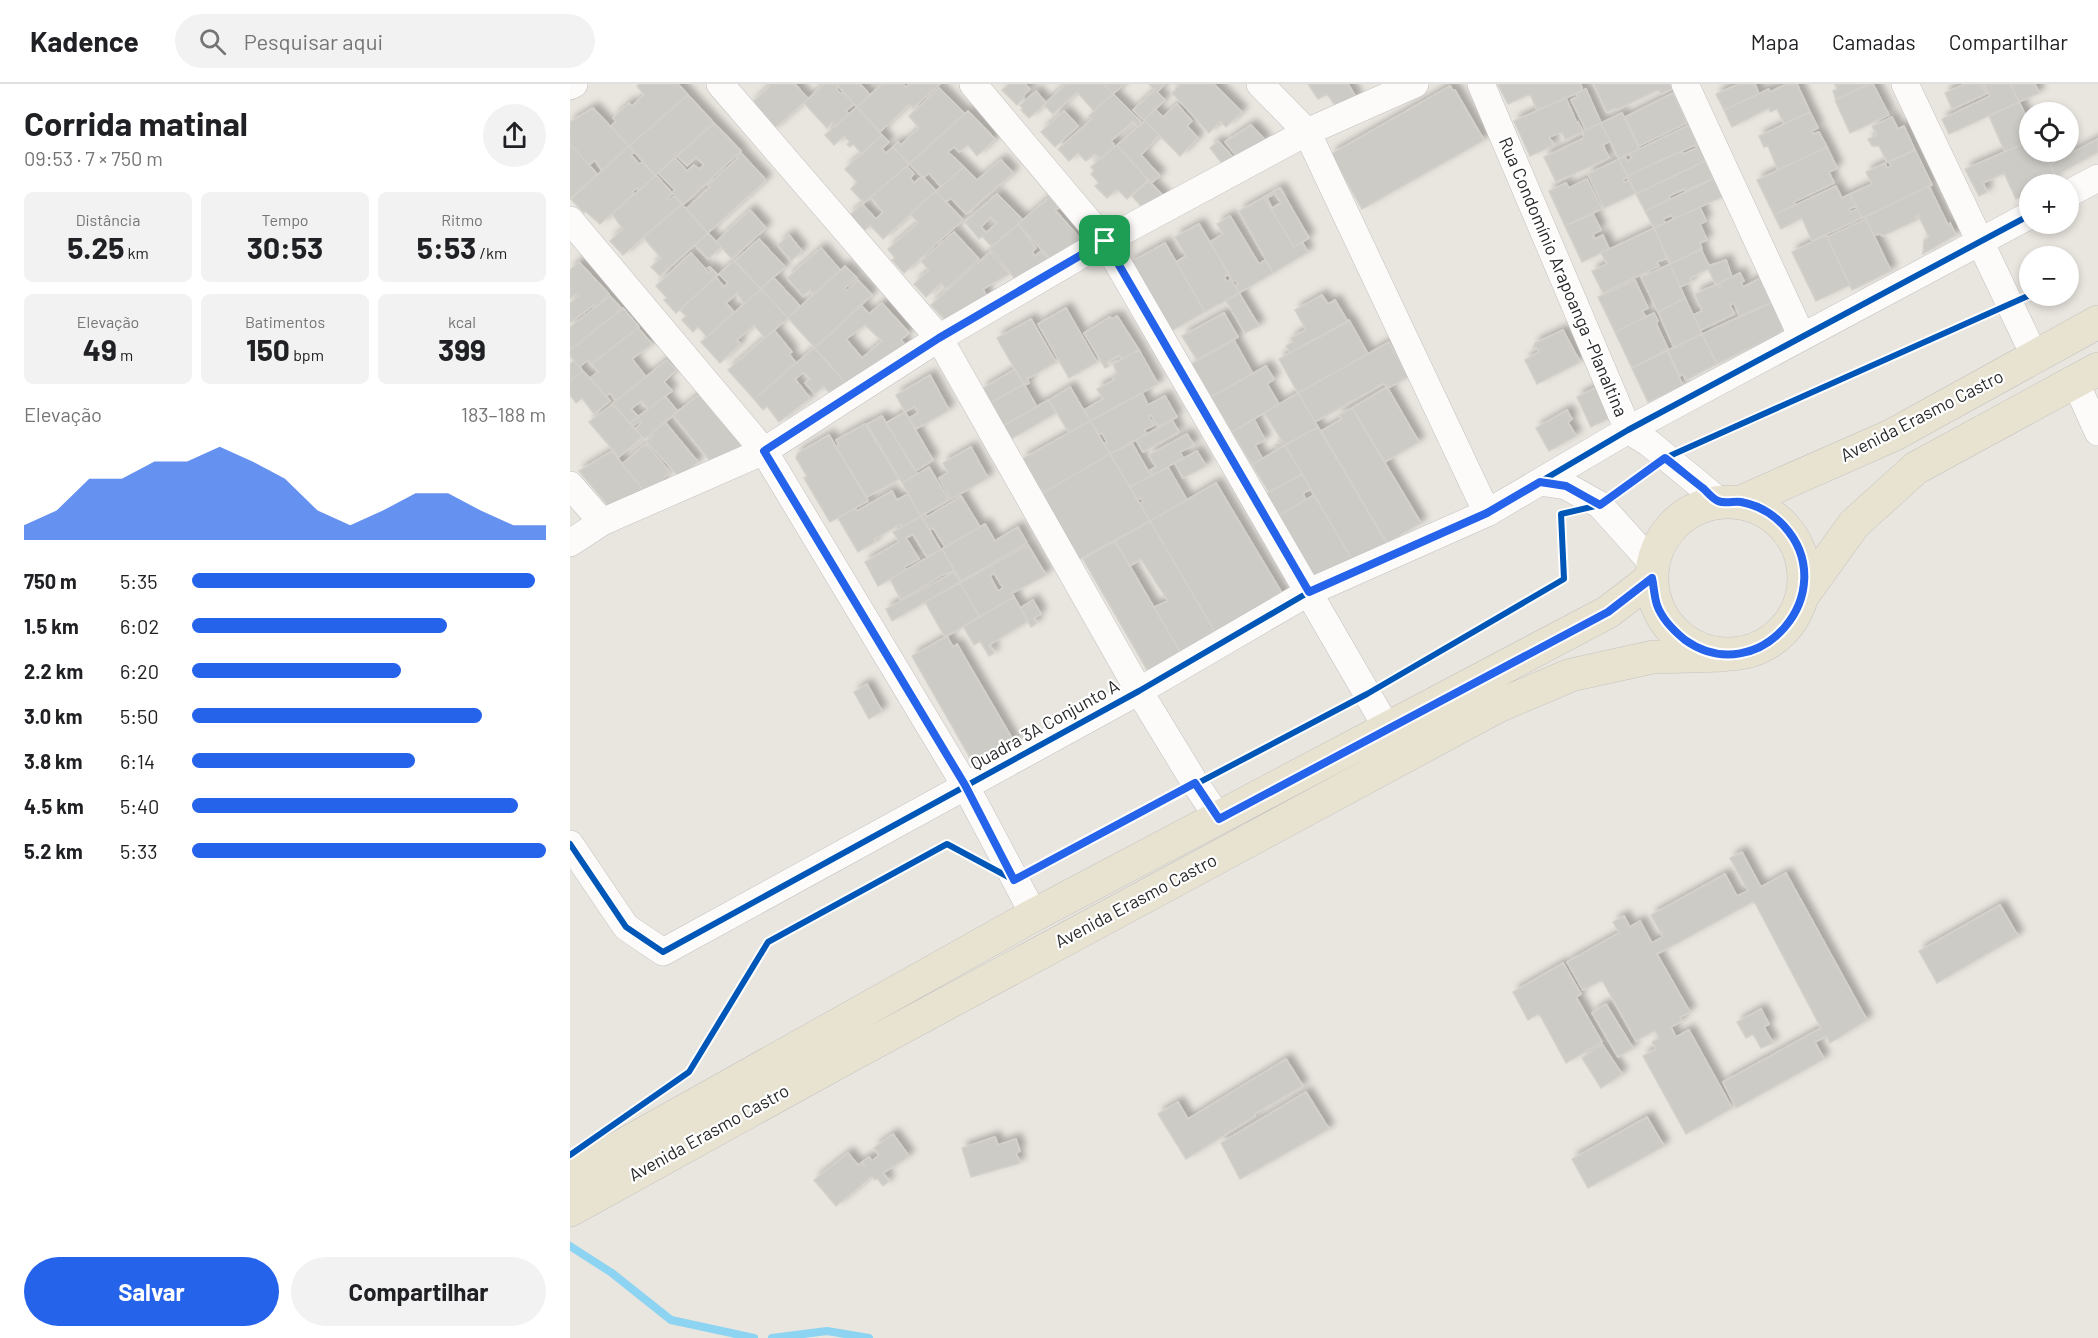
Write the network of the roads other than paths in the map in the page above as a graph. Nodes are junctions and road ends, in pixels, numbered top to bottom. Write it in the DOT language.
graph roads {
  1 [pos="574,84"];
  2 [pos="720,84"];
  3 [pos="972,84"];
  4 [pos="1260,84"];
  5 [pos="1415,84"];
  6 [pos="1481,84"];
  7 [pos="1685,84"];
  8 [pos="1905,84"];
  9 [pos="570,86"];
  10 [pos="1307,132"];
  11 [pos="2098,178"];
  12 [pos="2079,188"];
  13 [pos="570,220"];
  14 [pos="2019,220"];
  15 [pos="1980,240"];
  16 [pos="1105,241"];
  17 [pos="2098,322"];
  18 [pos="1802,337"];
  19 [pos="939,338"];
  20 [pos="2035,357"];
  21 [pos="2087,375"];
  22 [pos="1628,430"];
  23 [pos="2098,432"];
  24 [pos="764,451"];
  25 [pos="1540,482"];
  26 [pos="570,485"];
  27 [pos="1730,502"];
  28 [pos="1487,513"];
  29 [pos="602,522"];
  30 [pos="570,543"];
  31 [pos="1652,571"];
  32 [pos="1309,592"];
  33 [pos="1803,596"];
  34 [pos="1724,655"];
  35 [pos="1139,690"];
  36 [pos="1387,729"];
  37 [pos="965,785"];
  38 [pos="1219,819"];
  39 [pos="570,844"];
  40 [pos="1034,915"];
  41 [pos="576,1195"];
  1 -- 9 [label="street"];
  2 -- 19 [label="street"];
  3 -- 16 [label="street"];
  4 -- 10 [label="street"];
  5 -- 10 [label="street"];
  6 -- 22 [label="street, Rua Condomínio Arapoanga -Planaltina"];
  7 -- 18 [label="street"];
  8 -- 15 [label="street"];
  10 -- 16 [label="street"];
  10 -- 28 [label="street"];
  11 -- 12 [label="street"];
  13 -- 24 [label="street, Quadra 3A Conjunto A"];
  14 -- 15 [label="street, Quadra 3A Conjunto A"];
  15 -- 18 [label="street, Quadra 3A Conjunto A"];
  15 -- 20 [label="street"];
  16 -- 19 [label="street"];
  16 -- 32 [label="street"];
  17 -- 20 [label="main road, Avenida Erasmo Castro"];
  18 -- 22 [label="street, Quadra 3A Conjunto A"];
  19 -- 24 [label="street"];
  19 -- 35 [label="street"];
  20 -- 27 [label="main road, Avenida Erasmo Castro"];
  21 -- 23 [label="street"];
  21 -- 33 [label="main road"];
  22 -- 25 [label="street, Quadra 3A Conjunto A"];
  22 -- 27 [label="street, Rua Condomínio Arapoanga -Planaltina"];
  24 -- 29 [label="street"];
  24 -- 37 [label="street, Quadra 3A Conjunto A"];
  25 -- 28 [label="street, Quadra 3A Conjunto A"];
  25 -- 31 [label="street"];
  26 -- 29 [label="street"];
  27 -- 31 [label="main road"];
  27 -- 33 [label="main road"];
  28 -- 32 [label="street, Quadra 3A Conjunto A"];
  29 -- 30 [label="street"];
  31 -- 34 [label="main road"];
  31 -- 36 [label="main road, Avenida Erasmo Castro"];
  32 -- 35 [label="street, Quadra 3A Conjunto A"];
  32 -- 36 [label="street"];
  33 -- 34 [label="main road"];
  34 -- 41 [label="main road, Avenida Erasmo Castro"];
  35 -- 37 [label="street, Quadra 3A Conjunto A"];
  35 -- 38 [label="street"];
  36 -- 38 [label="main road, Avenida Erasmo Castro"];
  37 -- 39 [label="street"];
  37 -- 40 [label="street"];
  38 -- 40 [label="main road, Avenida Erasmo Castro"];
  40 -- 41 [label="main road, Avenida Erasmo Castro"];
}
